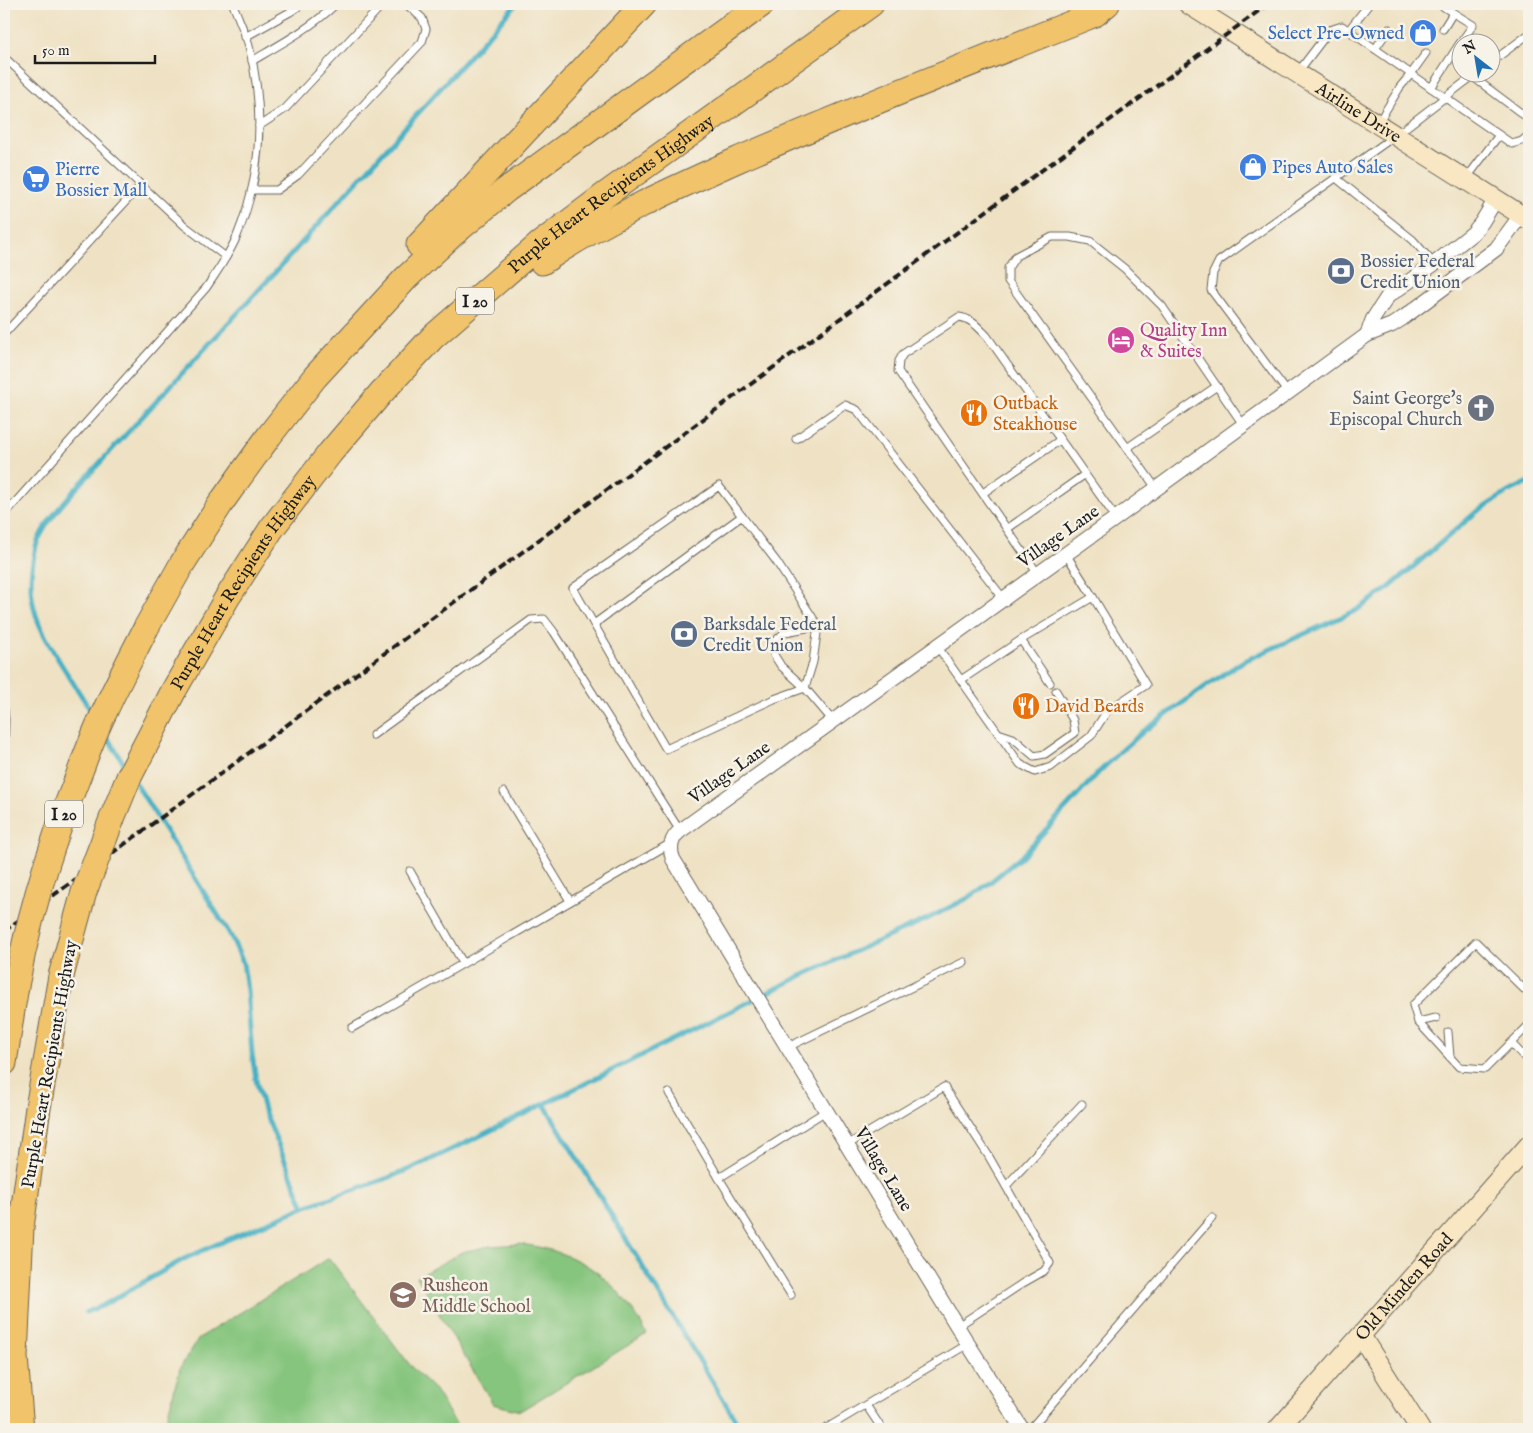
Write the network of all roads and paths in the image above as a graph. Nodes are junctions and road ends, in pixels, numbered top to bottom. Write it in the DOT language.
graph roads {
  1 [pos="233,4"];
  2 [pos="302,4"];
  3 [pos="336,4"];
  4 [pos="383,4"];
  5 [pos="406,4"];
  6 [pos="644,4"];
  7 [pos="762,4"];
  8 [pos="871,4"];
  9 [pos="1107,4"];
  10 [pos="1188,4"];
  11 [pos="1368,4"];
  12 [pos="1439,4"];
  13 [pos="1453,13"];
  14 [pos="1389,28"];
  15 [pos="1442,29"];
  16 [pos="1348,31"];
  17 [pos="1468,32"];
  18 [pos="1529,34"];
  19 [pos="245,36"];
  20 [pos="1375,49"];
  21 [pos="1426,53"];
  22 [pos="1500,56"];
  23 [pos="4,57"];
  24 [pos="252,60"];
  25 [pos="1450,60"];
  26 [pos="1298,72"];
  27 [pos="1412,74"];
  28 [pos="1467,82"];
  29 [pos="1484,82"];
  30 [pos="1431,88"];
  31 [pos="1445,98"];
  32 [pos="1529,119"];
  33 [pos="1377,123"];
  34 [pos="259,126"];
  35 [pos="1529,134"];
  36 [pos="1396,135"];
  37 [pos="1499,135"];
  38 [pos="1336,178"];
  39 [pos="1466,180"];
  40 [pos="141,185"];
  41 [pos="252,190"];
  42 [pos="1496,199"];
  43 [pos="1525,218"];
  44 [pos="226,257"];
  45 [pos="1434,264"];
  46 [pos="477,299"];
  47 [pos="4,334"];
  48 [pos="1367,334"];
  49 [pos="315,378"];
  50 [pos="1217,386"];
  51 [pos="1288,393"];
  52 [pos="1244,426"];
  53 [pos="796,439"];
  54 [pos="1060,440"];
  55 [pos="1127,448"];
  56 [pos="1084,475"];
  57 [pos="1156,488"];
  58 [pos="982,493"];
  59 [pos="4,514"];
  60 [pos="742,516"];
  61 [pos="1116,518"];
  62 [pos="1007,529"];
  63 [pos="1066,554"];
  64 [pos="1038,574"];
  65 [pos="1093,597"];
  66 [pos="1003,598"];
  67 [pos="594,624"];
  68 [pos="818,626"];
  69 [pos="1021,640"];
  70 [pos="937,646"];
  71 [pos="961,680"];
  72 [pos="1050,683"];
  73 [pos="805,688"];
  74 [pos="1056,691"];
  75 [pos="4,710"];
  76 [pos="833,721"];
  77 [pos="998,733"];
  78 [pos="373,735"];
  79 [pos="4,752"];
  80 [pos="504,792"];
  81 [pos="680,831"];
  82 [pos="671,843"];
  83 [pos="410,871"];
  84 [pos="570,901"];
  85 [pos="964,962"];
  86 [pos="463,963"];
  87 [pos="1529,994"];
  88 [pos="1436,1018"];
  89 [pos="1418,1022"];
  90 [pos="1529,1025"];
  91 [pos="352,1028"];
  92 [pos="1448,1032"];
  93 [pos="1512,1044"];
  94 [pos="788,1047"];
  95 [pos="1450,1057"];
  96 [pos="1529,1062"];
  97 [pos="4,1064"];
  98 [pos="669,1093"];
  99 [pos="1082,1104"];
  100 [pos="827,1110"];
  101 [pos="847,1145"];
  102 [pos="1529,1145"];
  103 [pos="718,1178"];
  104 [pos="1006,1186"];
  105 [pos="1212,1218"];
  106 [pos="792,1295"];
  107 [pos="958,1326"];
  108 [pos="1361,1336"];
  109 [pos="968,1344"];
  110 [pos="866,1404"];
  111 [pos="21,1429"];
  112 [pos="825,1429"];
  113 [pos="882,1429"];
  114 [pos="1022,1429"];
  115 [pos="1030,1429"];
  116 [pos="1278,1429"];
  117 [pos="1420,1429"];
  1 -- 19 [label="lane"];
  2 -- 19 [label="lane"];
  3 -- 24 [label="lane"];
  4 -- 34 [label="lane"];
  5 -- 41 [label="lane"];
  6 -- 49 [label="highway"];
  7 -- 49 [label="highway, I 20"];
  8 -- 46 [label="highway, Purple Heart Recipients Highway / I 20"];
  9 -- 46 [label="highway"];
  10 -- 26 [label="main road, Airline Drive"];
  11 -- 16 [label="lane"];
  12 -- 13 [label="lane"];
  13 -- 15 [label="lane"];
  13 -- 17 [label="lane"];
  14 -- 20 [label="lane"];
  16 -- 20 [label="lane"];
  16 -- 26 [label="lane"];
  18 -- 22 [label="lane"];
  19 -- 24 [label="lane"];
  20 -- 27 [label="lane"];
  21 -- 27 [label="lane"];
  23 -- 40 [label="lane"];
  24 -- 34 [label="lane"];
  25 -- 30 [label="lane"];
  26 -- 33 [label="main road, Airline Drive"];
  27 -- 30 [label="lane"];
  27 -- 33 [label="lane"];
  28 -- 31 [label="lane"];
  29 -- 32 [label="lane"];
  30 -- 31 [label="lane"];
  31 -- 36 [label="lane"];
  31 -- 37 [label="lane"];
  33 -- 36 [label="main road, Airline Drive"];
  34 -- 41 [label="lane"];
  35 -- 37 [label="lane"];
  36 -- 38 [label="lane"];
  36 -- 39 [label="main road, Airline Drive"];
  37 -- 39 [label="lane"];
  38 -- 45 [label="lane"];
  38 -- 51 [label="lane"];
  39 -- 42 [label="main road, Airline Drive"];
  40 -- 44 [label="lane"];
  40 -- 47 [label="lane"];
  41 -- 44 [label="lane"];
  42 -- 43 [label="main road, Airline Drive"];
  42 -- 45 [label="street, Village Lane"];
  43 -- 48 [label="street, Village Lane"];
  44 -- 59 [label="lane"];
  45 -- 48 [label="street, Village Lane"];
  46 -- 111 [label="highway, Purple Heart Recipients Highway / I 20, bridge"];
  48 -- 51 [label="street, Village Lane"];
  49 -- 97 [label="highway, I 20, bridge"];
  50 -- 52 [label="lane"];
  50 -- 55 [label="lane"];
  50 -- 55 [label="lane"];
  51 -- 52 [label="street, Village Lane"];
  52 -- 57 [label="street, Village Lane"];
  53 -- 66 [label="lane"];
  54 -- 56 [label="lane"];
  54 -- 58 [label="lane"];
  54 -- 58 [label="lane"];
  55 -- 57 [label="lane"];
  56 -- 61 [label="lane"];
  56 -- 62 [label="lane"];
  57 -- 61 [label="street, Village Lane"];
  58 -- 62 [label="lane"];
  60 -- 67 [label="lane"];
  60 -- 67 [label="lane"];
  60 -- 68 [label="lane"];
  61 -- 63 [label="street, Village Lane"];
  62 -- 64 [label="lane"];
  63 -- 64 [label="street, Village Lane"];
  63 -- 65 [label="lane"];
  64 -- 66 [label="street, Village Lane"];
  65 -- 69 [label="lane"];
  65 -- 77 [label="lane"];
  66 -- 70 [label="street, Village Lane"];
  67 -- 73 [label="lane"];
  68 -- 73 [label="lane"];
  68 -- 73 [label="lane"];
  69 -- 71 [label="lane"];
  69 -- 72 [label="lane"];
  70 -- 71 [label="lane"];
  70 -- 76 [label="street, Village Lane"];
  71 -- 77 [label="lane"];
  73 -- 76 [label="lane"];
  74 -- 77 [label="lane"];
  75 -- 79 [label="lane"];
  76 -- 81 [label="street, Village Lane"];
  78 -- 81 [label="lane"];
  80 -- 84 [label="lane"];
  81 -- 82 [label="street, Village Lane"];
  82 -- 84 [label="lane"];
  82 -- 94 [label="street, Village Lane"];
  83 -- 86 [label="lane"];
  84 -- 86 [label="lane"];
  85 -- 94 [label="lane"];
  86 -- 91 [label="lane"];
  87 -- 89 [label="lane"];
  88 -- 89 [label="lane"];
  89 -- 95 [label="lane"];
  90 -- 93 [label="lane"];
  92 -- 95 [label="lane"];
  93 -- 95 [label="lane"];
  93 -- 96 [label="lane"];
  94 -- 100 [label="street, Village Lane"];
  98 -- 103 [label="lane"];
  99 -- 104 [label="lane"];
  100 -- 101 [label="street, Village Lane"];
  100 -- 103 [label="lane"];
  101 -- 104 [label="lane"];
  101 -- 107 [label="street, Village Lane"];
  102 -- 108 [label="main road, Old Minden Road"];
  103 -- 106 [label="lane"];
  104 -- 107 [label="lane"];
  105 -- 115 [label="lane"];
  107 -- 109 [label="street, Village Lane"];
  108 -- 116 [label="main road, Old Minden Road"];
  108 -- 117 [label="main road"];
  109 -- 110 [label="lane"];
  109 -- 114 [label="street, Village Lane"];
  110 -- 112 [label="lane"];
  110 -- 113 [label="lane"];
}
